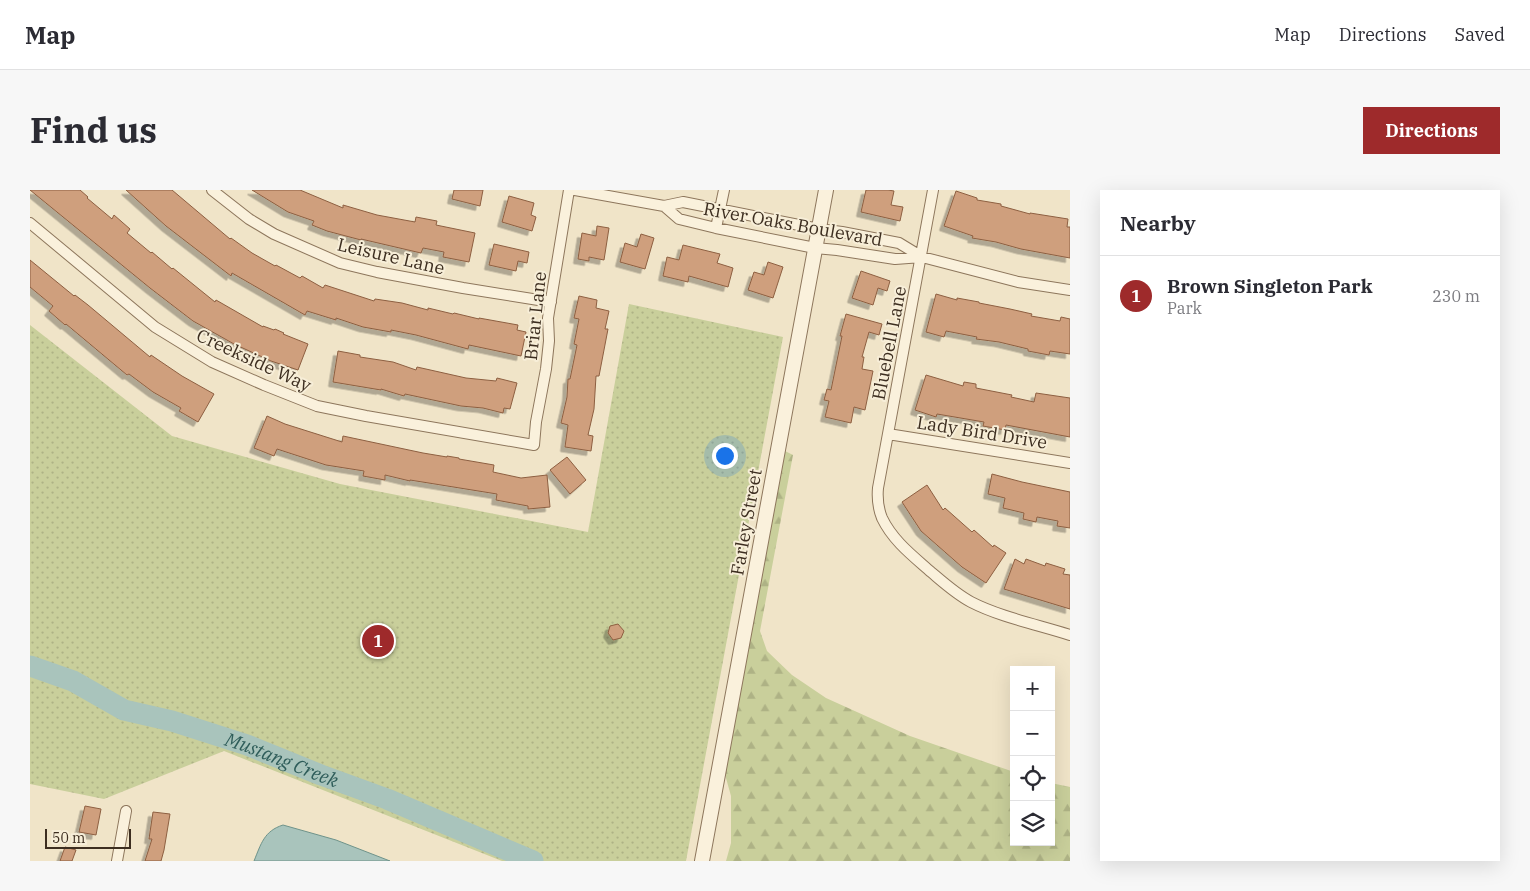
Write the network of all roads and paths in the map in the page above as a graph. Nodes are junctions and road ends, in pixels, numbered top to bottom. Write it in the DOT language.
graph roads {
  1 [pos="212,190"];
  2 [pos="569,190"];
  3 [pos="575,190"];
  4 [pos="724,190"];
  5 [pos="826,190"];
  6 [pos="933,190"];
  7 [pos="664,206"];
  8 [pos="721,209"];
  9 [pos="30,224"];
  10 [pos="716,228"];
  11 [pos="819,230"];
  12 [pos="816,248"];
  13 [pos="922,257"];
  14 [pos="1070,290"];
  15 [pos="551,302"];
  16 [pos="888,434"];
  17 [pos="534,446"];
  18 [pos="1070,463"];
  19 [pos="1070,635"];
  20 [pos="126,811"];
  21 [pos="117,861"];
  22 [pos="702,861"];
  1 -- 15 [label="street, Leisure Lane"];
  2 -- 15 [label="street, Briar Lane"];
  3 -- 7 [label="street, River Oaks Boulevard"];
  4 -- 8 [label="street"];
  5 -- 11 [label="street, Farley Street"];
  6 -- 13 [label="street, Bluebell Lane"];
  7 -- 8 [label="street, River Oaks Boulevard"];
  7 -- 10 [label="street, River Oaks Boulevard"];
  8 -- 10 [label="street"];
  8 -- 11 [label="street, River Oaks Boulevard"];
  9 -- 17 [label="street, Creekside Way"];
  10 -- 12 [label="street, River Oaks Boulevard"];
  11 -- 12 [label="street, Farley Street"];
  11 -- 13 [label="street, River Oaks Boulevard"];
  12 -- 13 [label="street, River Oaks Boulevard"];
  12 -- 22 [label="street, Farley Street"];
  13 -- 14 [label="street, River Oaks Boulevard"];
  13 -- 16 [label="street, Bluebell Lane"];
  15 -- 17 [label="street, Briar Lane"];
  16 -- 18 [label="street, Lady Bird Drive"];
  16 -- 19 [label="street, Bluebell Lane"];
  20 -- 21 [label="street"];
}
